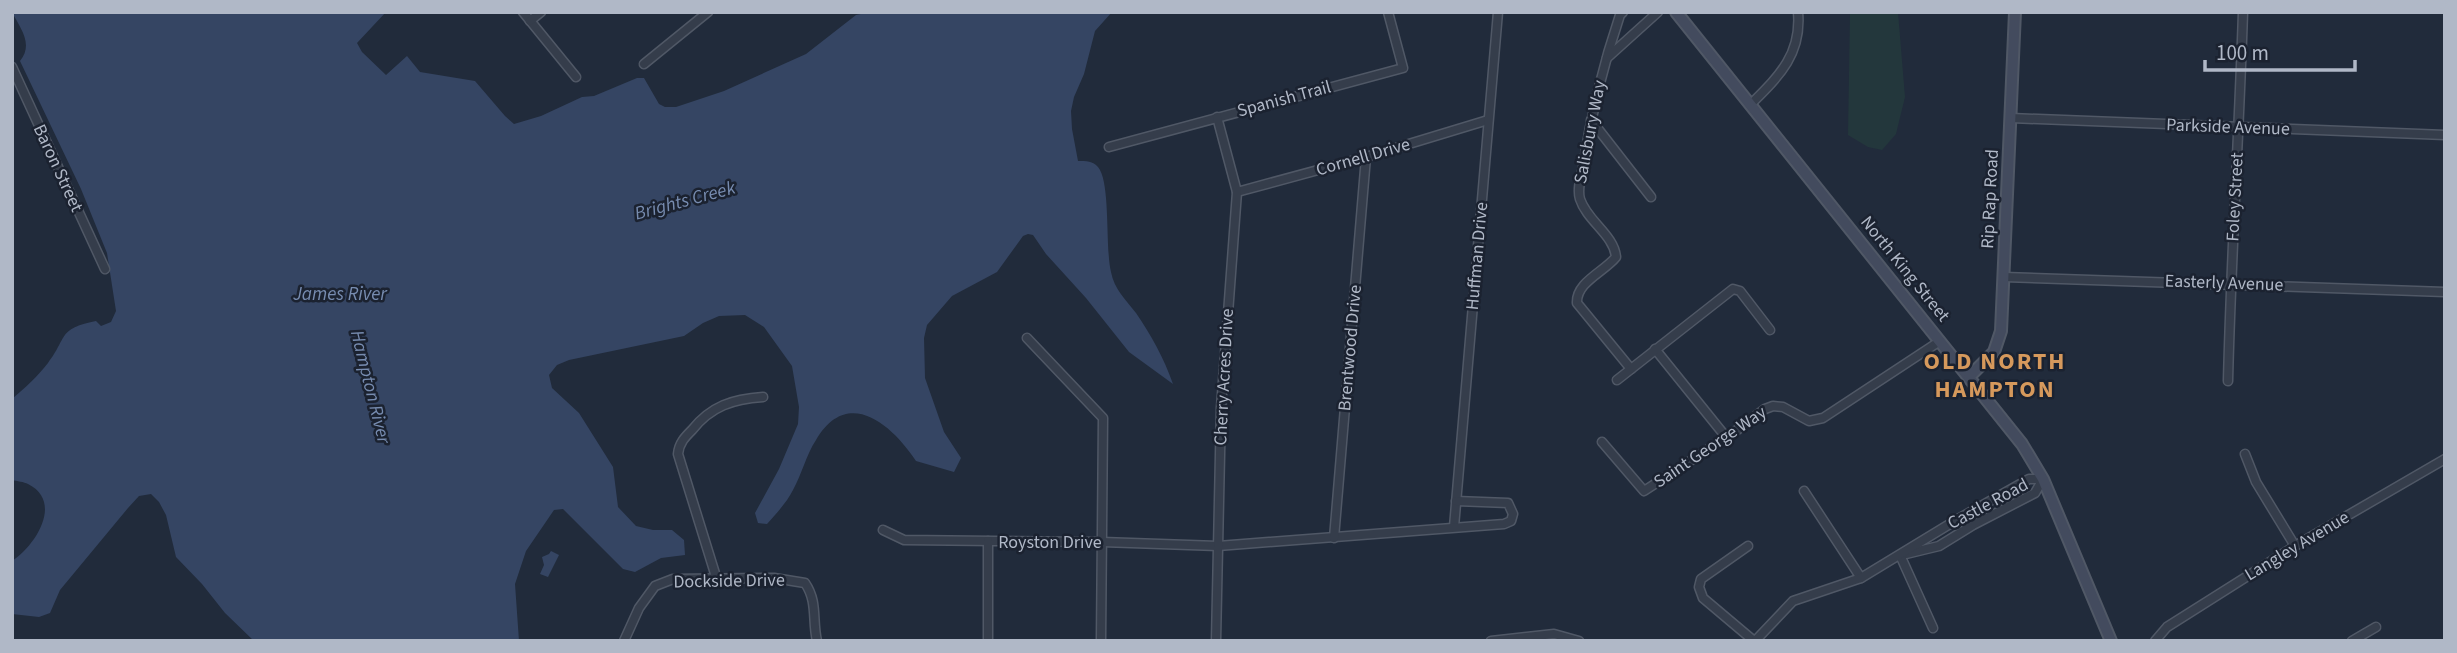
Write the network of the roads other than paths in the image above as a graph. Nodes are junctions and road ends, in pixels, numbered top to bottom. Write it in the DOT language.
graph roads {
  1 [pos="523,12"];
  2 [pos="541,12"];
  3 [pos="708,12"];
  4 [pos="1388,12"];
  5 [pos="1499,12"];
  6 [pos="1623,12"];
  7 [pos="1658,12"];
  8 [pos="1676,12"];
  9 [pos="1798,12"];
  10 [pos="2015,12"];
  11 [pos="2243,12"];
  12 [pos="530,21"];
  13 [pos="1605,60"];
  14 [pos="644,64"];
  15 [pos="12,67"];
  16 [pos="576,77"];
  17 [pos="1750,105"];
  18 [pos="1217,117"];
  19 [pos="2011,118"];
  20 [pos="1488,120"];
  21 [pos="1591,120"];
  22 [pos="2239,128"];
  23 [pos="2445,135"];
  24 [pos="1110,147"];
  25 [pos="1366,157"];
  26 [pos="1237,192"];
  27 [pos="1651,197"];
  28 [pos="105,269"];
  29 [pos="2004,277"];
  30 [pos="2230,283"];
  31 [pos="2445,292"];
  32 [pos="1770,330"];
  33 [pos="1027,338"];
  34 [pos="1940,341"];
  35 [pos="1655,349"];
  36 [pos="1631,369"];
  37 [pos="1969,376"];
  38 [pos="1616,380"];
  39 [pos="2228,381"];
  40 [pos="763,397"];
  41 [pos="1726,437"];
  42 [pos="1602,442"];
  43 [pos="2245,454"];
  44 [pos="2445,459"];
  45 [pos="2043,479"];
  46 [pos="1804,491"];
  47 [pos="1456,501"];
  48 [pos="1454,527"];
  49 [pos="883,530"];
  50 [pos="1334,538"];
  51 [pos="988,541"];
  52 [pos="1102,542"];
  53 [pos="1218,546"];
  54 [pos="1748,546"];
  55 [pos="2295,546"];
  56 [pos="1900,555"];
  57 [pos="1861,578"];
  58 [pos="717,580"];
  59 [pos="2376,627"];
  60 [pos="1933,628"];
  61 [pos="624,641"];
  62 [pos="817,641"];
  63 [pos="988,641"];
  64 [pos="1101,641"];
  65 [pos="1216,641"];
  66 [pos="1491,641"];
  67 [pos="1579,641"];
  68 [pos="1755,641"];
  69 [pos="2111,641"];
  70 [pos="2155,641"];
  71 [pos="2352,641"];
  1 -- 12 [label="street"];
  2 -- 12 [label="street"];
  3 -- 14 [label="street"];
  4 -- 18 [label="street, Spanish Trail"];
  5 -- 20 [label="street, Huffman Drive"];
  6 -- 13 [label="street, Salisbury Way"];
  7 -- 13 [label="street, Salisbury Way"];
  8 -- 17 [label="main road, North King Street"];
  9 -- 17 [label="street"];
  10 -- 19 [label="main road, Rip Rap Road"];
  11 -- 22 [label="street, Foley Street"];
  12 -- 16 [label="street"];
  13 -- 21 [label="street, Salisbury Way"];
  15 -- 28 [label="street, Baron Street"];
  17 -- 34 [label="main road, North King Street"];
  18 -- 24 [label="street, Spanish Trail"];
  18 -- 26 [label="street, Cherry Acres Drive"];
  19 -- 22 [label="street, Parkside Avenue"];
  19 -- 29 [label="main road, Rip Rap Road"];
  20 -- 25 [label="street, Cornell Drive"];
  20 -- 47 [label="street, Huffman Drive"];
  21 -- 27 [label="street"];
  21 -- 36 [label="street, Salisbury Way"];
  22 -- 23 [label="street, Parkside Avenue"];
  22 -- 30 [label="street, Foley Street"];
  25 -- 26 [label="street, Cornell Drive"];
  25 -- 50 [label="street, Brentwood Drive"];
  26 -- 53 [label="street, Cherry Acres Drive"];
  29 -- 30 [label="street, Easterly Avenue"];
  29 -- 37 [label="main road, Rip Rap Road"];
  30 -- 31 [label="street, Easterly Avenue"];
  30 -- 39 [label="street, Foley Street"];
  32 -- 35 [label="street"];
  33 -- 52 [label="street"];
  34 -- 37 [label="main road, North King Street"];
  34 -- 41 [label="street, Saint George Way"];
  35 -- 36 [label="street"];
  35 -- 41 [label="street"];
  36 -- 38 [label="street"];
  37 -- 45 [label="main road, North King Street"];
  40 -- 58 [label="street"];
  41 -- 42 [label="street, Saint George Way"];
  43 -- 55 [label="street"];
  44 -- 55 [label="street, Langley Avenue"];
  45 -- 56 [label="street, Castle Road"];
  45 -- 56 [label="street, Castle Road"];
  45 -- 69 [label="main road, North King Street"];
  46 -- 57 [label="street"];
  47 -- 48 [label="street, Huffman Drive"];
  47 -- 48 [label="street"];
  48 -- 50 [label="street"];
  49 -- 51 [label="street, Royston Drive"];
  50 -- 53 [label="street"];
  51 -- 52 [label="street, Royston Drive"];
  51 -- 63 [label="street"];
  52 -- 53 [label="street, Royston Drive"];
  52 -- 64 [label="street"];
  53 -- 65 [label="street, Cherry Acres Drive"];
  54 -- 68 [label="street"];
  55 -- 70 [label="street, Langley Avenue"];
  56 -- 57 [label="street, Castle Road"];
  56 -- 60 [label="street"];
  57 -- 68 [label="street, Castle Road"];
  58 -- 61 [label="street, Dockside Drive"];
  58 -- 62 [label="street, Dockside Drive"];
  59 -- 71 [label="street"];
  66 -- 67 [label="street"];
}
